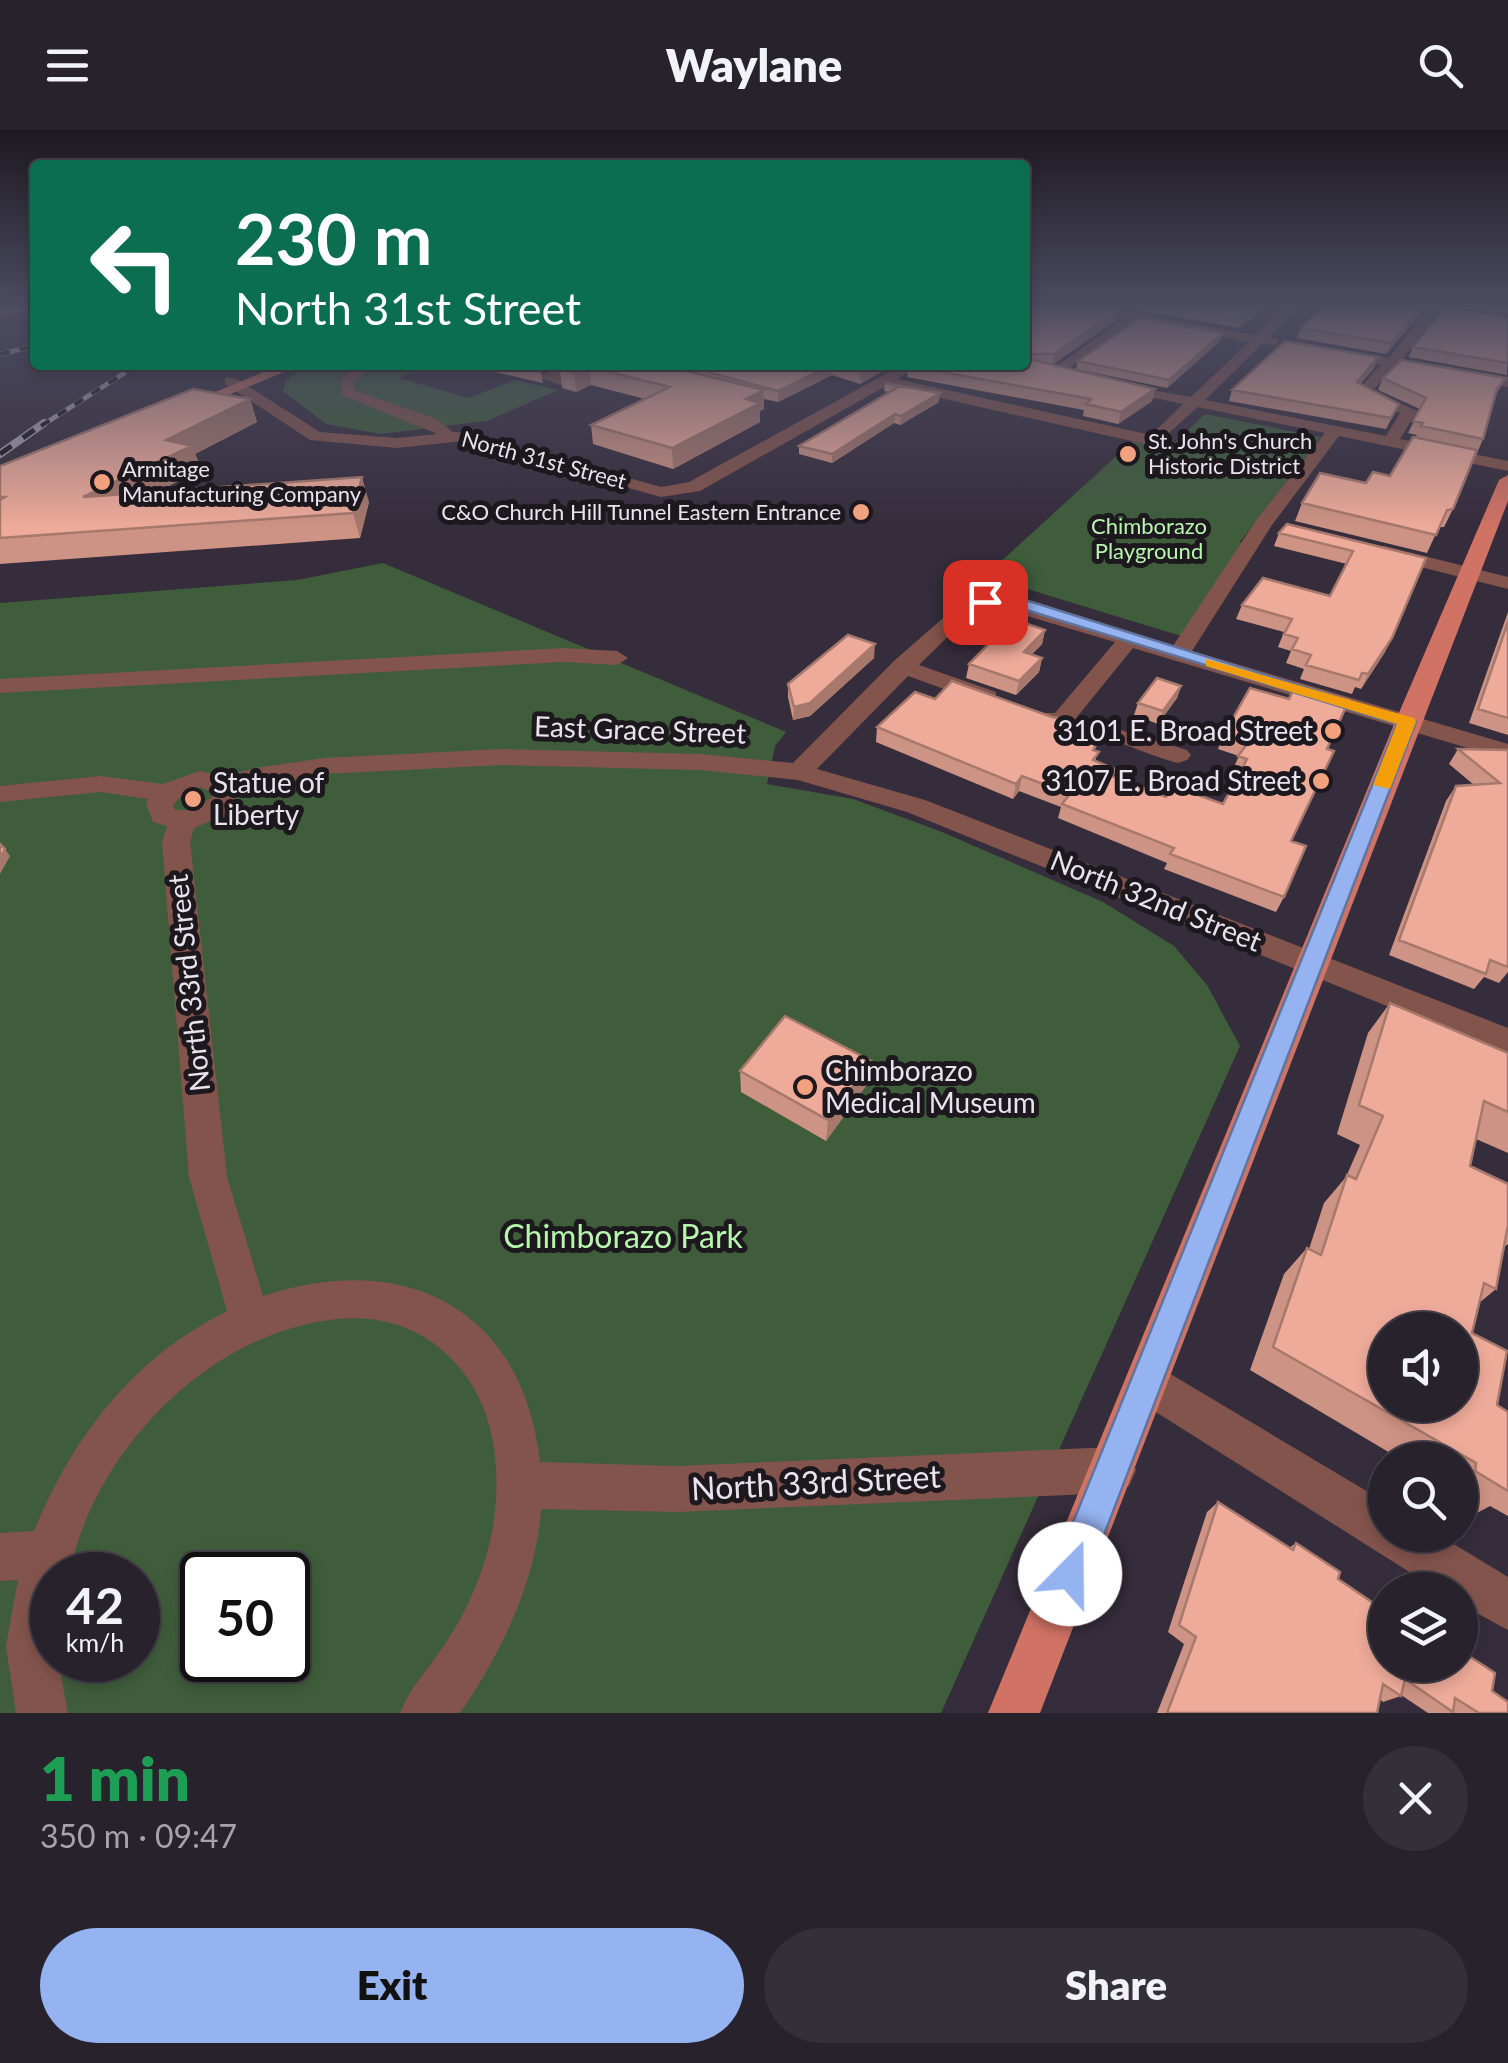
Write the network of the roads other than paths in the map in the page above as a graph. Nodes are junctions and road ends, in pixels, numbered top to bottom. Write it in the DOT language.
graph roads {
  1 [pos="242,381"];
  2 [pos="246,381"];
  3 [pos="347,381"];
  4 [pos="885,381"];
  5 [pos="1095,381"];
  6 [pos="1217,381"];
  7 [pos="1374,381"];
  8 [pos="237,384"];
  9 [pos="1195,402"];
  10 [pos="174,407"];
  11 [pos="1335,431"];
  12 [pos="448,436"];
  13 [pos="1390,442"];
  14 [pos="1508,466"];
  15 [pos="1508,480"];
  16 [pos="1370,549"];
  17 [pos="1471,574"];
  18 [pos="1508,582"];
  19 [pos="1130,638"];
  20 [pos="1180,652"];
  21 [pos="616,658"];
  22 [pos="902,666"];
  23 [pos="0,686"];
  24 [pos="1407,722"];
  25 [pos="1059,723"];
  26 [pos="1508,752"];
  27 [pos="1178,755"];
  28 [pos="800,772"];
  29 [pos="226,786"];
  30 [pos="0,794"];
  31 [pos="174,807"];
  32 [pos="1315,963"];
  33 [pos="1508,1042"];
  34 [pos="250,1320"];
  35 [pos="1146,1382"];
  36 [pos="1113,1470"];
  37 [pos="520,1485"];
  38 [pos="1368,1519"];
  39 [pos="1421,1552"];
  40 [pos="23,1556"];
  41 [pos="1508,1606"];
  42 [pos="42,1713"];
  43 [pos="426,1713"];
  44 [pos="1014,1713"];
  1 -- 8 [label="main road"];
  2 -- 8 [label="main road"];
  3 -- 12 [label="street"];
  4 -- 9 [label="street"];
  4 -- 12 [label="street, North 31st Street"];
  5 -- 9 [label="street"];
  6 -- 9 [label="street"];
  7 -- 13 [label="street"];
  8 -- 10 [label="main road"];
  8 -- 12 [label="street, North 31st Street"];
  9 -- 11 [label="street"];
  11 -- 13 [label="street"];
  11 -- 20 [label="street"];
  13 -- 14 [label="street"];
  15 -- 17 [label="main road"];
  16 -- 17 [label="street"];
  17 -- 18 [label="street"];
  17 -- 24 [label="main road"];
  19 -- 20 [label="street"];
  19 -- 22 [label="street"];
  19 -- 25 [label="street"];
  20 -- 24 [label="street"];
  21 -- 23 [label="street"];
  22 -- 25 [label="street"];
  22 -- 28 [label="street"];
  24 -- 26 [label="street"];
  24 -- 32 [label="main road"];
  25 -- 27 [label="street"];
  28 -- 29 [label="street, East Grace Street"];
  28 -- 32 [label="street, North 32nd Street"];
  29 -- 31 [label="street, East Grace Street"];
  29 -- 31 [label="street"];
  30 -- 31 [label="street, East Grace Street"];
  31 -- 34 [label="street, North 33rd Street"];
  32 -- 33 [label="street, North 32nd Street"];
  32 -- 35 [label="main road"];
  34 -- 37 [label="street"];
  34 -- 40 [label="street"];
  35 -- 36 [label="main road"];
  35 -- 38 [label="street"];
  36 -- 37 [label="street, North 33rd Street"];
  36 -- 44 [label="main road"];
  37 -- 43 [label="street"];
  39 -- 41 [label="street"];
  40 -- 42 [label="street"];
}
